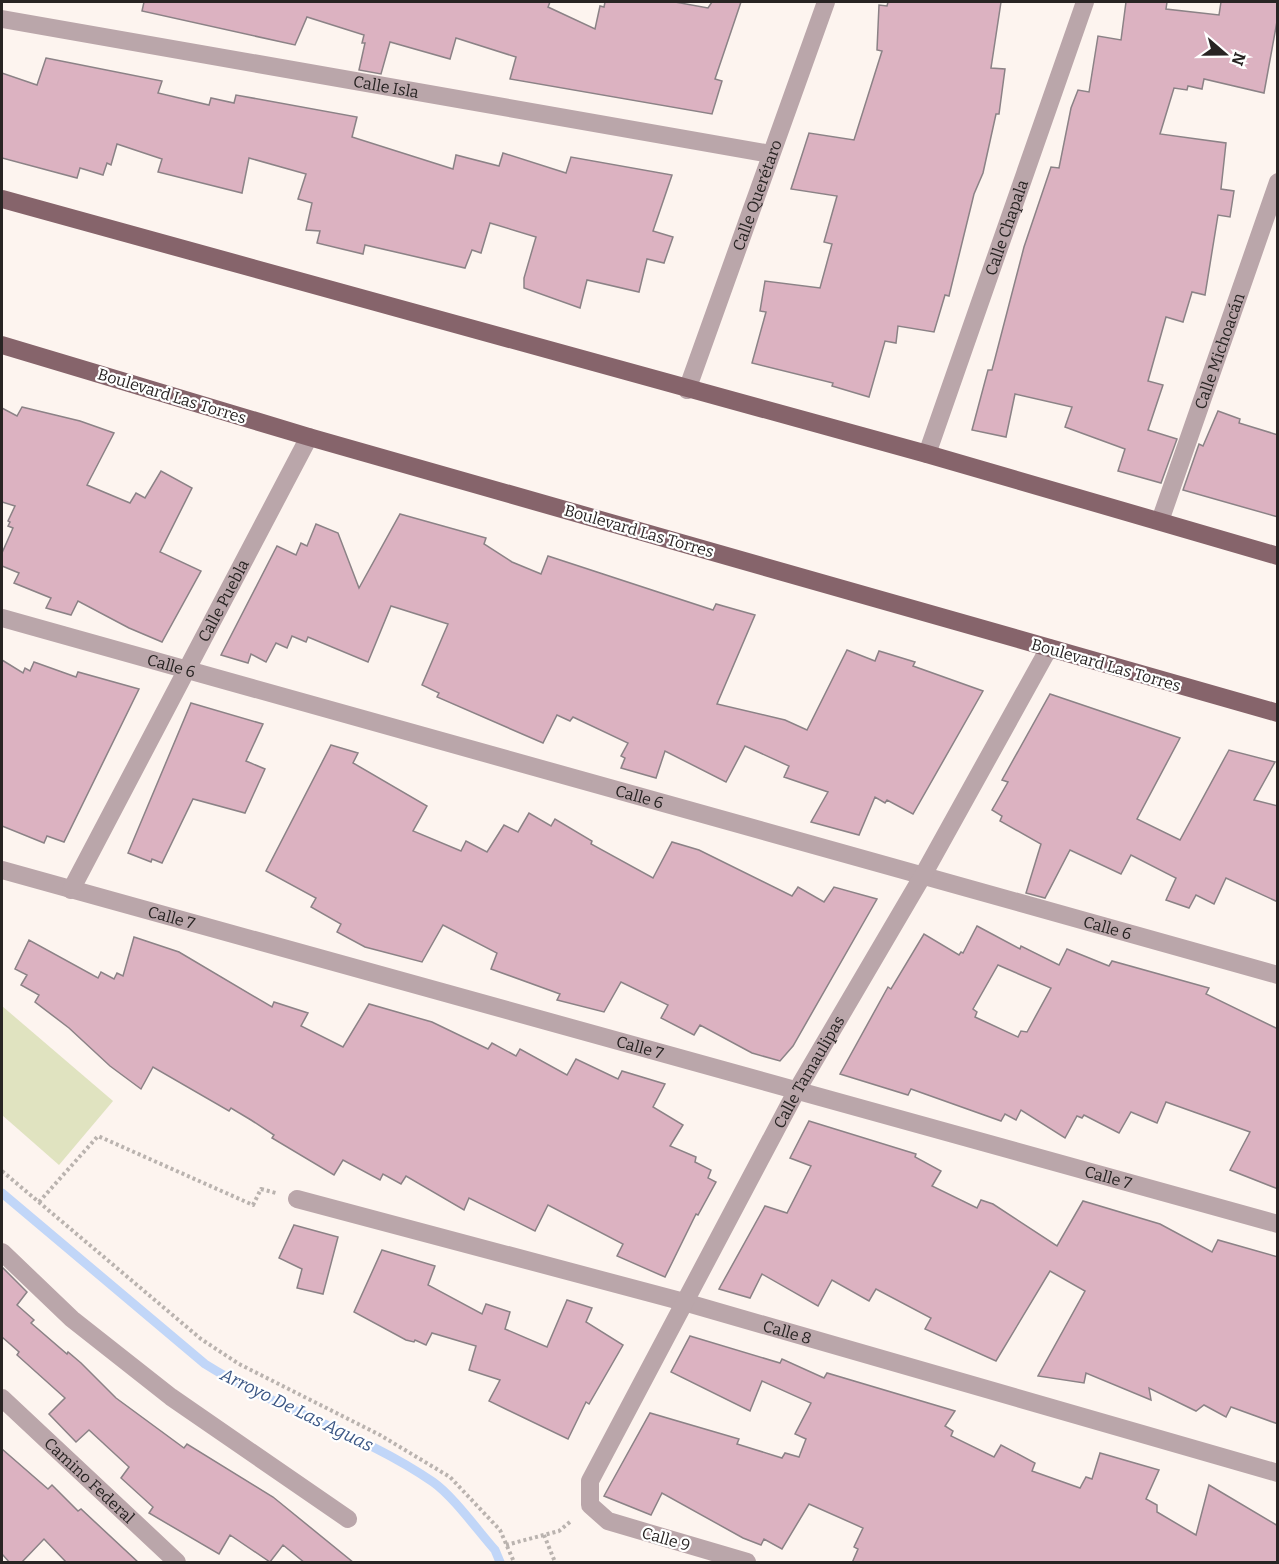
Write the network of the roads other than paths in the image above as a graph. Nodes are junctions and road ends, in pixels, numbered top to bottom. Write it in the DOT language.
graph roads {
  1 [pos="826,2"];
  2 [pos="1085,2"];
  3 [pos="2,19"];
  4 [pos="771,154"];
  5 [pos="1278,182"];
  6 [pos="2,198"];
  7 [pos="2,345"];
  8 [pos="687,390"];
  9 [pos="309,437"];
  10 [pos="927,454"];
  11 [pos="1160,521"];
  12 [pos="1278,556"];
  13 [pos="2,618"];
  14 [pos="1049,648"];
  15 [pos="188,670"];
  16 [pos="1278,713"];
  17 [pos="2,870"];
  18 [pos="922,877"];
  19 [pos="71,890"];
  20 [pos="1278,975"];
  21 [pos="797,1090"];
  22 [pos="297,1199"];
  23 [pos="1278,1224"];
  24 [pos="2,1252"];
  25 [pos="684,1302"];
  26 [pos="2,1398"];
  27 [pos="1278,1473"];
  28 [pos="590,1505"];
  29 [pos="348,1519"];
  30 [pos="177,1563"];
  31 [pos="747,1563"];
  1 -- 4 [label="street, Calle Querétaro"];
  2 -- 10 [label="street, Calle Chapala"];
  3 -- 4 [label="street, Calle Isla"];
  4 -- 8 [label="street, Calle Querétaro"];
  5 -- 11 [label="street, Calle Michoacán"];
  6 -- 8 [label="main road"];
  7 -- 9 [label="main road, Boulevard Las Torres"];
  8 -- 10 [label="main road"];
  9 -- 14 [label="main road, Boulevard Las Torres"];
  9 -- 15 [label="street, Calle Puebla"];
  10 -- 11 [label="main road"];
  11 -- 12 [label="main road"];
  13 -- 15 [label="street, Calle 6"];
  14 -- 16 [label="main road, Boulevard Las Torres"];
  14 -- 18 [label="street, Calle Tamaulipas"];
  15 -- 18 [label="street, Calle 6"];
  15 -- 19 [label="street, Calle Puebla"];
  17 -- 19 [label="street, Calle 7"];
  18 -- 20 [label="street, Calle 6"];
  18 -- 21 [label="street, Calle Tamaulipas"];
  19 -- 21 [label="street, Calle 7"];
  21 -- 23 [label="street, Calle 7"];
  21 -- 25 [label="street, Calle Tamaulipas"];
  22 -- 25 [label="street, Calle 8"];
  24 -- 29 [label="street"];
  25 -- 27 [label="street, Calle 8"];
  25 -- 28 [label="street, Calle Tamaulipas"];
  26 -- 30 [label="street, Camino Federal"];
  28 -- 31 [label="street, Calle 9"];
}
